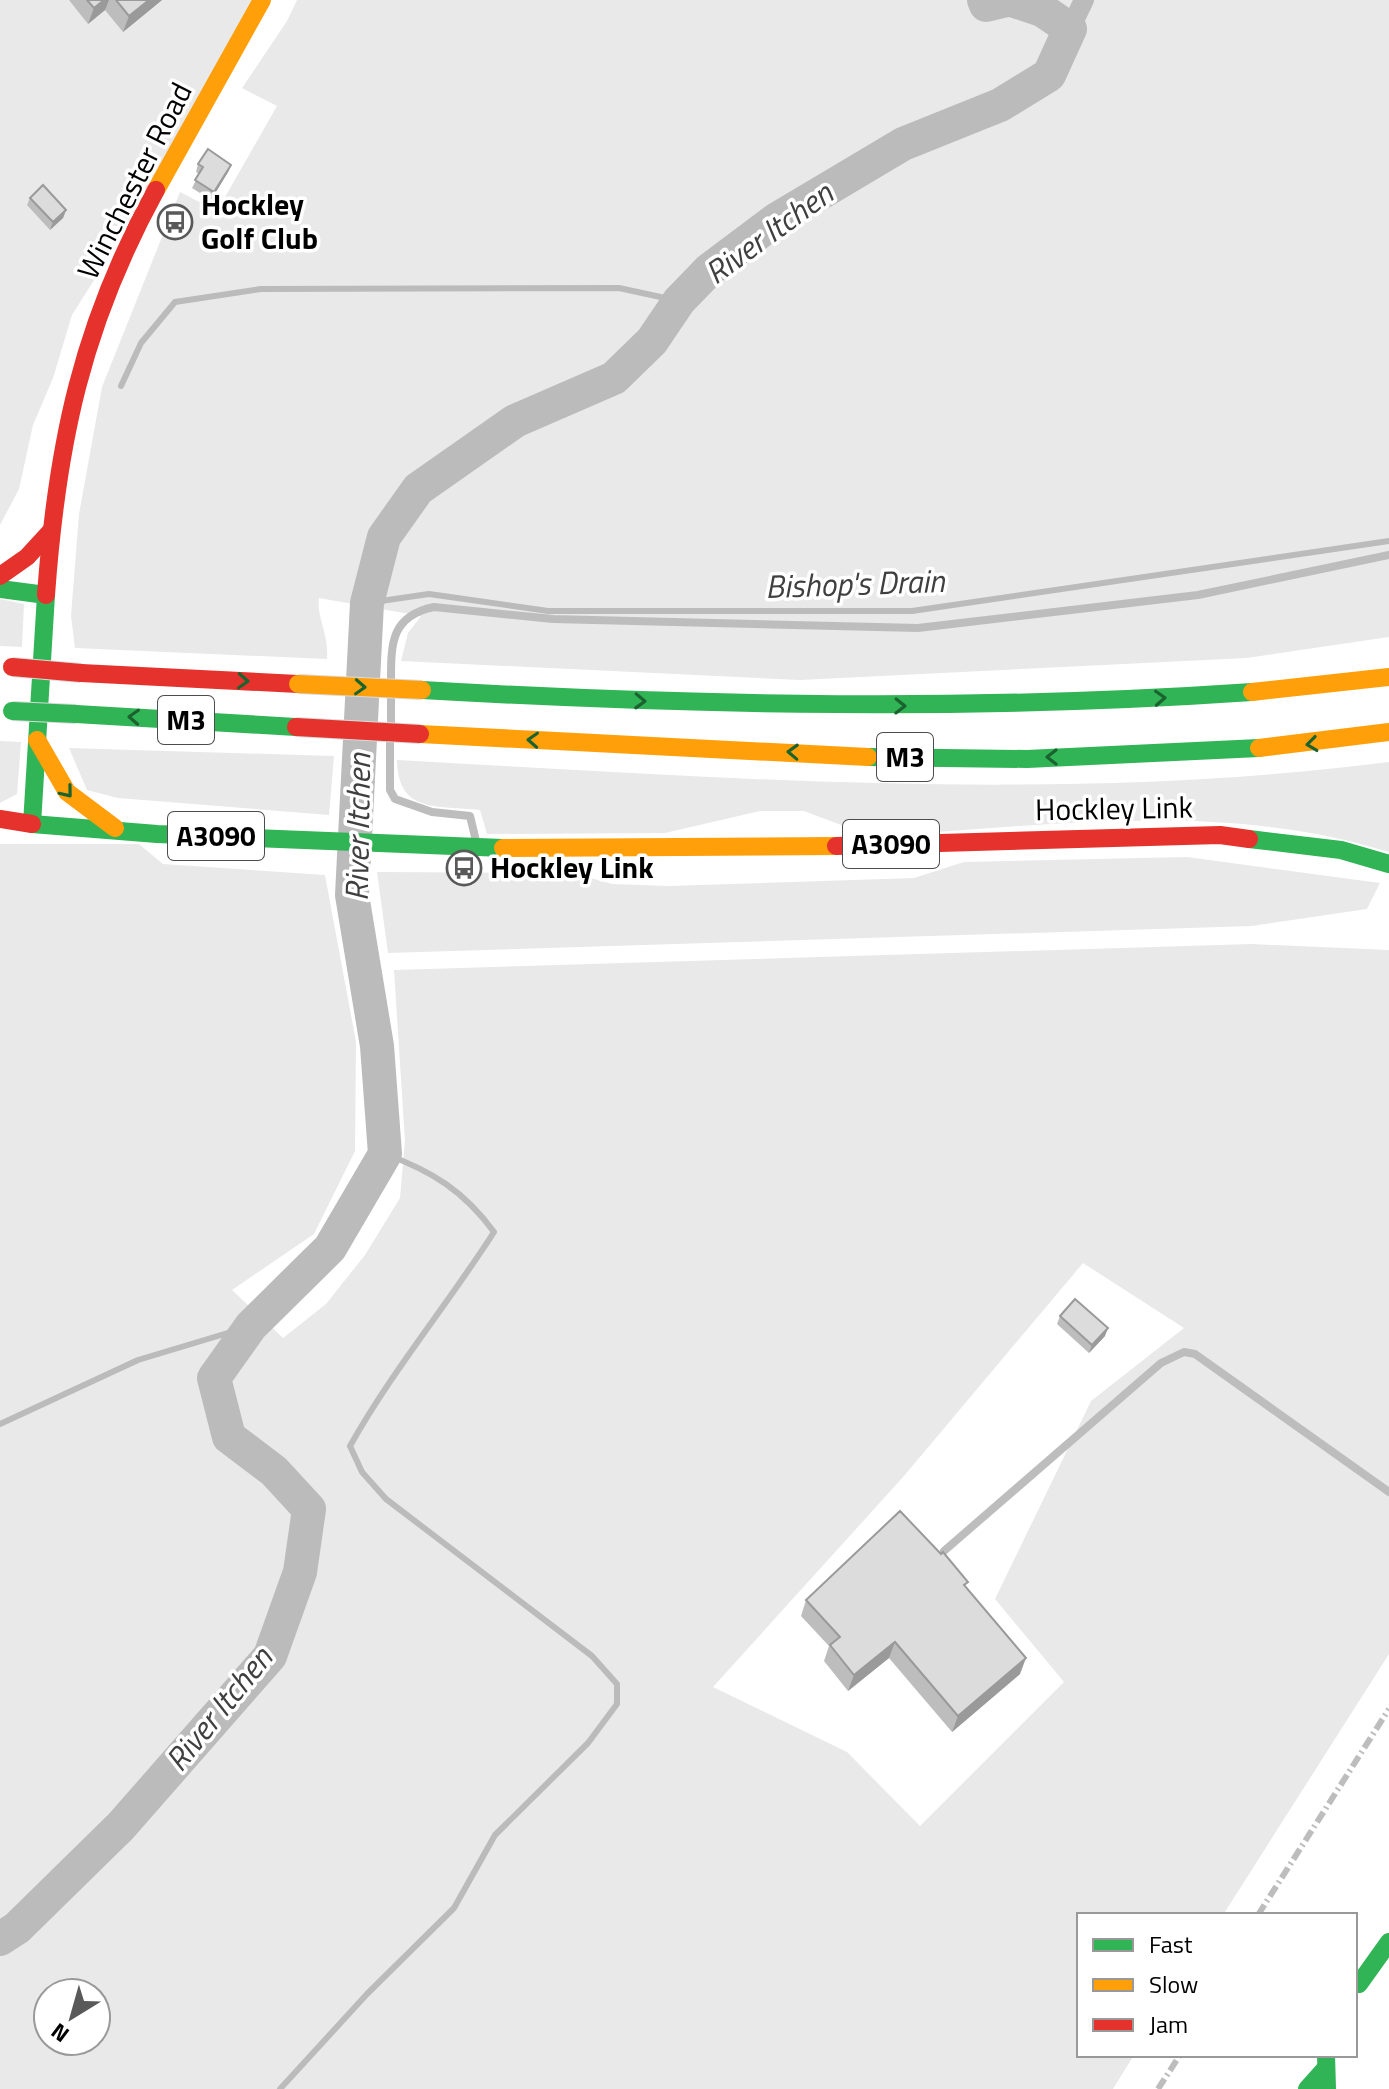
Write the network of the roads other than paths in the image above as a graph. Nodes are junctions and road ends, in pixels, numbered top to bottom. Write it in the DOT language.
graph roads {
  1 [pos="262,0"];
  2 [pos="50,532"];
  3 [pos="1389,555"];
  4 [pos="0,576"];
  5 [pos="0,589"];
  6 [pos="46,595"];
  7 [pos="6,667"];
  8 [pos="1389,677"];
  9 [pos="6,711"];
  10 [pos="1389,732"];
  11 [pos="36,737"];
  12 [pos="0,819"];
  13 [pos="32,824"];
  14 [pos="118,830"];
  15 [pos="477,847"];
  16 [pos="1389,864"];
  17 [pos="1389,1492"];
  18 [pos="944,1551"];
  19 [pos="1389,1942"];
  20 [pos="1389,1960"];
  21 [pos="1357,1987"];
  22 [pos="1326,2071"];
  23 [pos="1307,2089"];
  1 -- 2 [label="main road, Winchester Road"];
  2 -- 4 [label="main road"];
  2 -- 6 [label="main road, Winchester Road"];
  3 -- 15 [label="lane"];
  5 -- 6 [label="main road"];
  6 -- 11 [label="main road, Winchester Road"];
  7 -- 8 [label="main road, M3, one-way, bridge"];
  10 -- 9 [label="main road, M3, one-way, bridge"];
  11 -- 13 [label="main road, Winchester Road"];
  11 -- 14 [label="main road, Hockley Link / A3090, one-way"];
  12 -- 13 [label="main road, Hockley Link"];
  13 -- 14 [label="main road, Hockley Link / A3090"];
  14 -- 15 [label="main road, Hockley Link / A3090"];
  15 -- 16 [label="main road, Hockley Link / A3090"];
  17 -- 18 [label="lane"];
  19 -- 21 [label="main road"];
  20 -- 21 [label="main road"];
  22 -- 23 [label="main road"];
}
